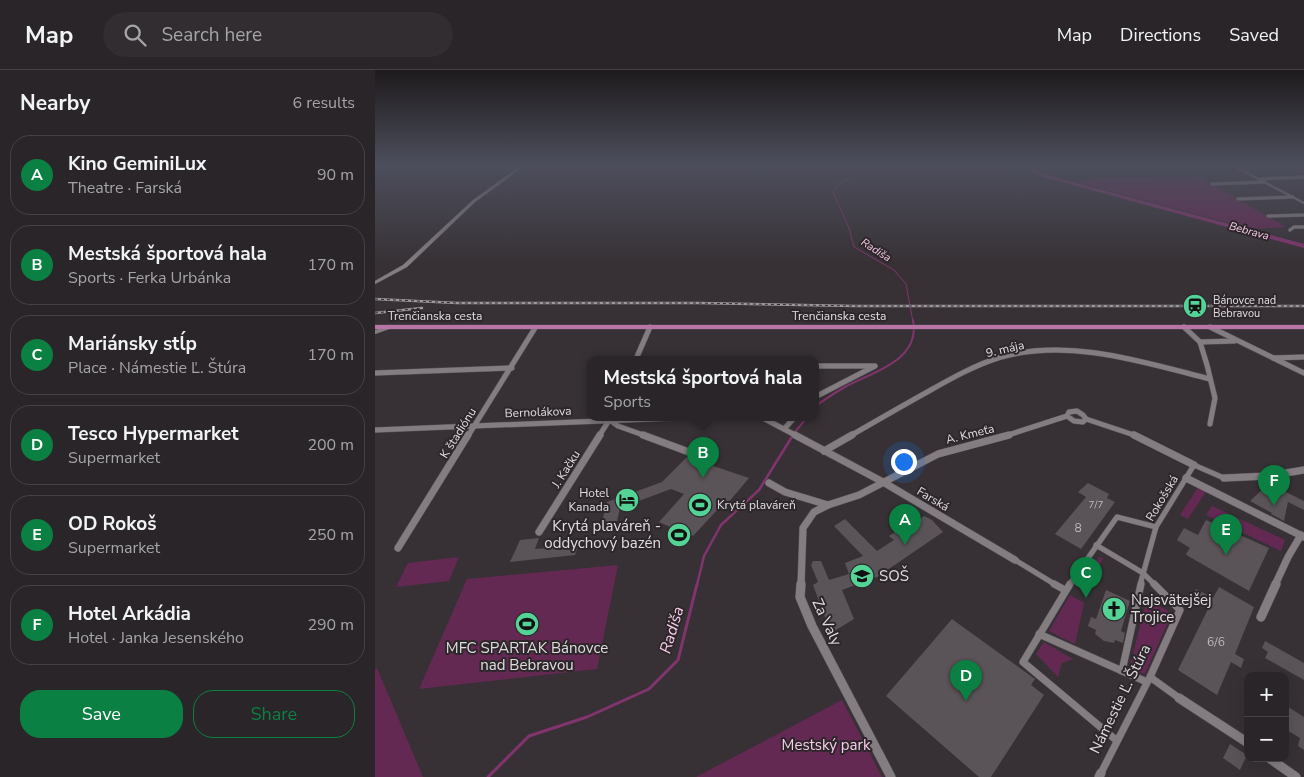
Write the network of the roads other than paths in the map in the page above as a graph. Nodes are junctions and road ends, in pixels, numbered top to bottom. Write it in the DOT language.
graph roads {
  1 [pos="478,198"];
  2 [pos="1293,198"];
  3 [pos="1238,199"];
  4 [pos="1304,203"];
  5 [pos="1304,215"];
  6 [pos="1268,216"];
  7 [pos="1304,227"];
  8 [pos="1290,230"];
  9 [pos="375,283"];
  10 [pos="390,327"];
  11 [pos="650,327"];
  12 [pos="908,327"];
  13 [pos="923,327"];
  14 [pos="1184,327"];
  15 [pos="1210,327"];
  16 [pos="1304,327"];
  17 [pos="375,328"];
  18 [pos="535,328"];
  19 [pos="375,332"];
  20 [pos="1236,341"];
  21 [pos="1200,342"];
  22 [pos="636,356"];
  23 [pos="1304,357"];
  24 [pos="1275,358"];
  25 [pos="819,366"];
  26 [pos="512,368"];
  27 [pos="375,373"];
  28 [pos="1304,373"];
  29 [pos="1211,379"];
  30 [pos="819,395"];
  31 [pos="587,420"];
  32 [pos="609,421"];
  33 [pos="612,421"];
  34 [pos="769,421"];
  35 [pos="792,421"];
  36 [pos="1211,424"];
  37 [pos="476,426"];
  38 [pos="375,430"];
  39 [pos="786,430"];
  40 [pos="824,451"];
  41 [pos="697,455"];
  42 [pos="1194,465"];
  43 [pos="1304,470"];
  44 [pos="1186,478"];
  45 [pos="1224,478"];
  46 [pos="883,482"];
  47 [pos="769,483"];
  48 [pos="829,505"];
  49 [pos="1156,527"];
  50 [pos="539,532"];
  51 [pos="1302,536"];
  52 [pos="1096,546"];
  53 [pos="398,548"];
  54 [pos="1015,560"];
  55 [pos="1143,573"];
  56 [pos="1065,590"];
  57 [pos="1261,617"];
  58 [pos="1039,634"];
  59 [pos="1122,671"];
  60 [pos="1148,680"];
  61 [pos="1179,698"];
  62 [pos="1117,740"];
  63 [pos="1244,740"];
  64 [pos="1275,762"];
  65 [pos="1100,775"];
  66 [pos="891,777"];
  67 [pos="1296,777"];
  1 -- 9 [label="street"];
  2 -- 3 [label="street"];
  2 -- 4 [label="street"];
  5 -- 6 [label="street"];
  7 -- 8 [label="street"];
  10 -- 17 [label="main road, Trenčianska cesta"];
  10 -- 18 [label="main road, Trenčianska cesta"];
  10 -- 19 [label="street"];
  11 -- 12 [label="main road, Trenčianska cesta"];
  11 -- 18 [label="main road, Trenčianska cesta"];
  11 -- 22 [label="street"];
  12 -- 13 [label="main road, Trenčianska cesta"];
  13 -- 14 [label="main road, Trenčianska cesta"];
  14 -- 15 [label="main road, Trenčianska cesta"];
  14 -- 21 [label="street"];
  15 -- 16 [label="main road, Trenčianska cesta"];
  15 -- 20 [label="street"];
  18 -- 26 [label="street, K štadiónu"];
  20 -- 21 [label="street"];
  20 -- 24 [label="street"];
  21 -- 29 [label="street"];
  23 -- 24 [label="street"];
  24 -- 28 [label="street"];
  25 -- 30 [label="street"];
  26 -- 27 [label="street"];
  26 -- 37 [label="street, K štadiónu"];
  29 -- 36 [label="street"];
  29 -- 40 [label="street, 9. mája"];
  31 -- 37 [label="street, Bernolákova"];
  32 -- 50 [label="street, J. Kačku"];
  33 -- 41 [label="street"];
  34 -- 39 [label="street, Farská"];
  35 -- 39 [label="street"];
  37 -- 38 [label="street, Bernolákova"];
  37 -- 53 [label="street, K štadiónu"];
  39 -- 40 [label="street, Farská"];
  40 -- 46 [label="street, Farská"];
  42 -- 44 [label="street, Rokošská"];
  42 -- 45 [label="street"];
  42 -- 46 [label="street, A. Kmeťa"];
  43 -- 45 [label="street"];
  44 -- 49 [label="street, Rokošská"];
  44 -- 51 [label="street"];
  46 -- 48 [label="street, Za Valy"];
  46 -- 54 [label="street, Farská"];
  47 -- 48 [label="street"];
  48 -- 66 [label="street, Za Valy"];
  49 -- 52 [label="street"];
  49 -- 55 [label="street, Rokošská"];
  51 -- 57 [label="street"];
  52 -- 55 [label="street"];
  52 -- 56 [label="street"];
  54 -- 56 [label="street, Farská"];
  55 -- 59 [label="street, Námestie Ľ. Štúra"];
  55 -- 60 [label="street, Námestie Ľ. Štúra"];
  56 -- 58 [label="street"];
  58 -- 59 [label="street"];
  58 -- 62 [label="street"];
  59 -- 60 [label="street"];
  60 -- 61 [label="street"];
  60 -- 62 [label="street, Námestie Ľ. Štúra"];
  61 -- 63 [label="street"];
  62 -- 65 [label="street, Námestie Ľ. Štúra"];
  64 -- 67 [label="street"];
}
